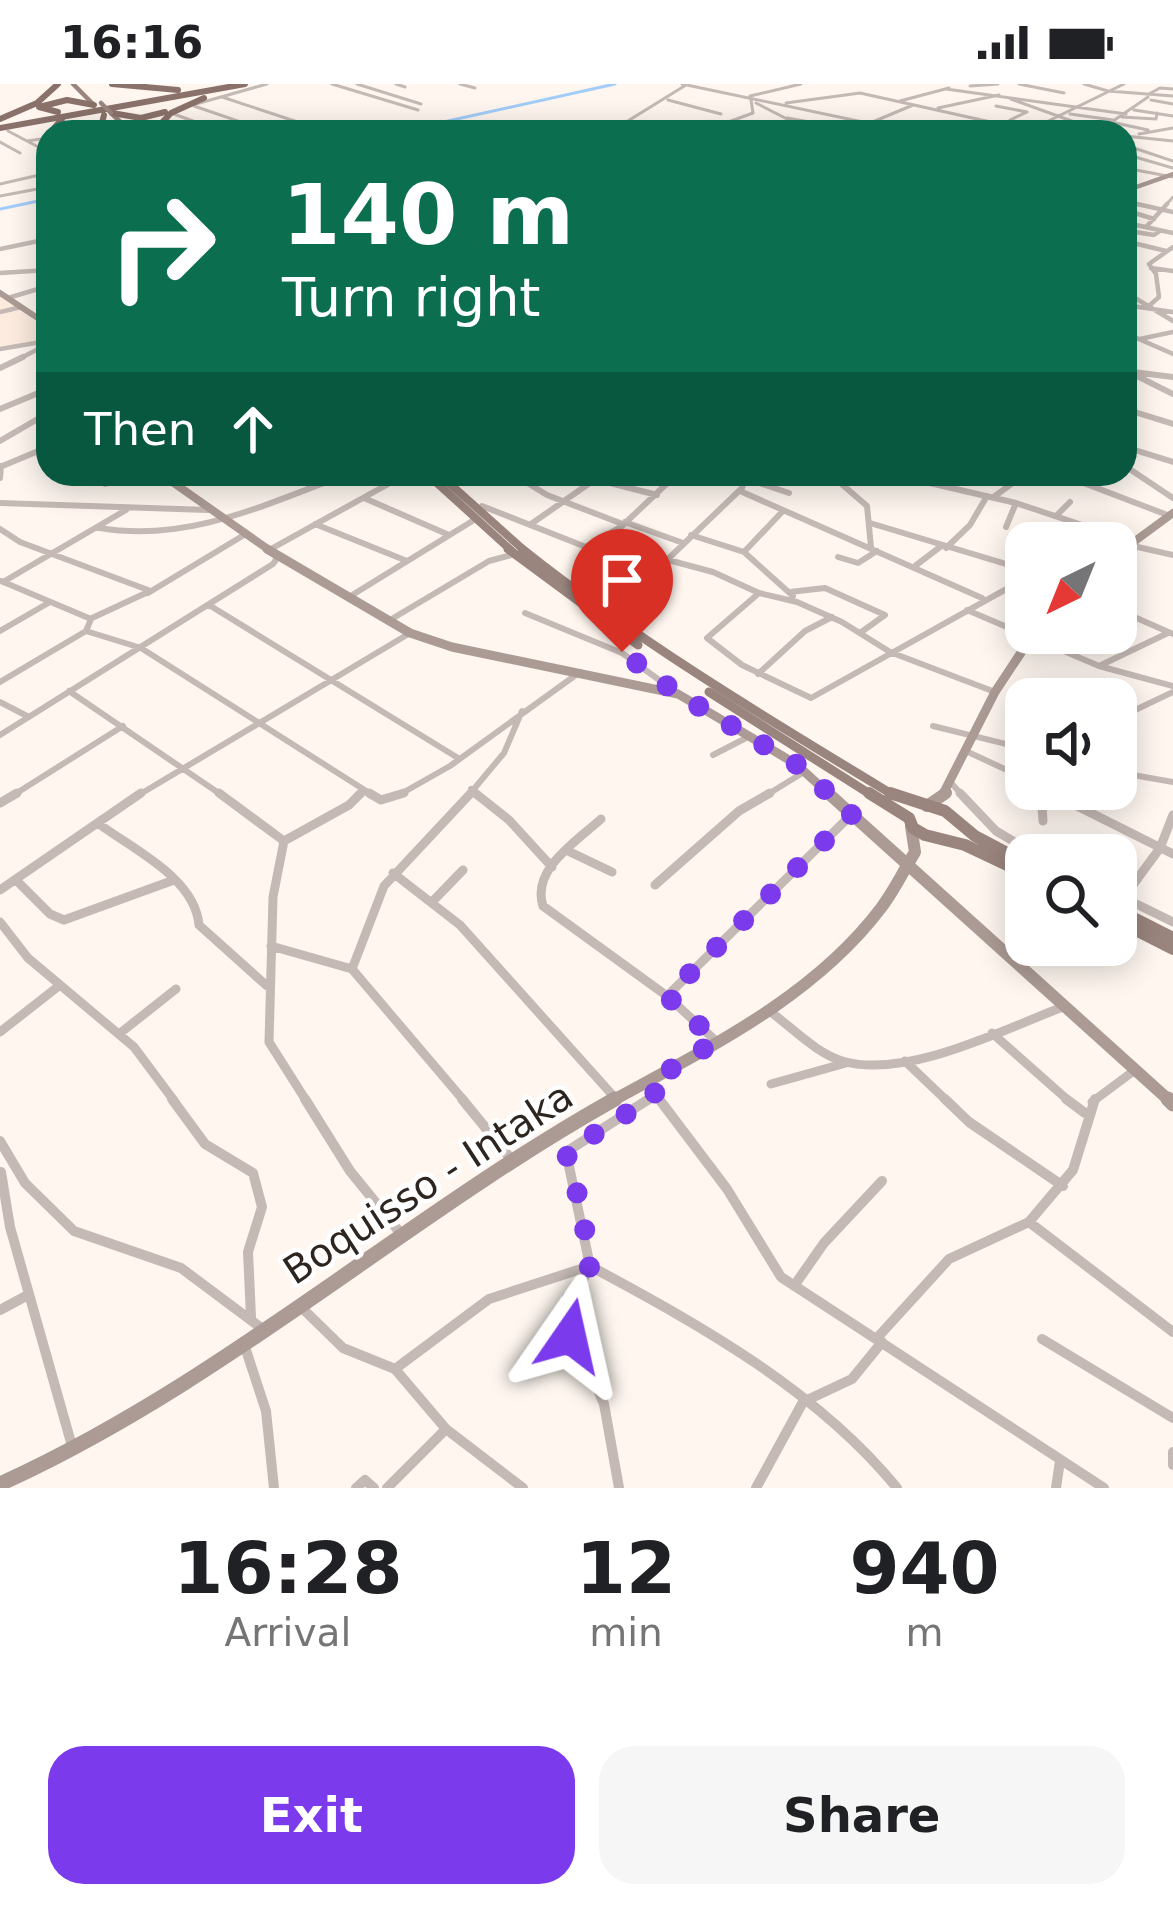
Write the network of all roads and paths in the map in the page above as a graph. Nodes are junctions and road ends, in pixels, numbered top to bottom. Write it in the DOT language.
graph roads {
  1 [pos="58,84"];
  2 [pos="76,84"];
  3 [pos="112,84"];
  4 [pos="238,84"];
  5 [pos="255,84"];
  6 [pos="267,84"];
  7 [pos="332,84"];
  8 [pos="357,84"];
  9 [pos="396,84"];
  10 [pos="460,84"];
  11 [pos="684,84"];
  12 [pos="801,84"];
  13 [pos="987,84"];
  14 [pos="998,84"];
  15 [pos="1019,84"];
  16 [pos="1084,84"];
  17 [pos="1124,84"];
  18 [pos="405,87"];
  19 [pos="475,88"];
  20 [pos="946,88"];
  21 [pos="1112,92"];
  22 [pos="996,94"];
  23 [pos="217,95"];
  24 [pos="1149,97"];
  25 [pos="1173,97"];
  26 [pos="750,98"];
  27 [pos="984,99"];
  28 [pos="666,100"];
  29 [pos="898,101"];
  30 [pos="1046,101"];
  31 [pos="1057,103"];
  32 [pos="122,104"];
  33 [pos="779,104"];
  34 [pos="189,105"];
  35 [pos="915,105"];
  36 [pos="94,106"];
  37 [pos="822,106"];
  38 [pos="996,106"];
  39 [pos="1080,107"];
  40 [pos="931,108"];
  41 [pos="1036,109"];
  42 [pos="808,110"];
  43 [pos="1134,110"];
  44 [pos="754,111"];
  45 [pos="215,112"];
  46 [pos="109,113"];
  47 [pos="1157,113"];
  48 [pos="721,114"];
  49 [pos="1070,114"];
  50 [pos="829,115"];
  51 [pos="1173,116"];
  52 [pos="169,117"];
  53 [pos="186,118"];
  54 [pos="786,118"];
  55 [pos="1059,118"];
  56 [pos="1118,118"];
  57 [pos="972,119"];
  58 [pos="65,120"];
  59 [pos="104,120"];
  60 [pos="116,120"];
  61 [pos="166,120"];
  62 [pos="175,120"];
  63 [pos="192,120"];
  64 [pos="237,120"];
  65 [pos="288,120"];
  66 [pos="629,120"];
  67 [pos="731,120"];
  68 [pos="779,120"];
  69 [pos="798,120"];
  70 [pos="816,120"];
  71 [pos="852,120"];
  72 [pos="879,120"];
  73 [pos="966,120"];
  74 [pos="975,120"];
  75 [pos="1010,120"];
  76 [pos="1055,120"];
  77 [pos="1066,120"];
  78 [pos="1115,120"];
  79 [pos="1123,120"];
  80 [pos="1132,120"];
  81 [pos="1137,121"];
  82 [pos="1137,125"];
  83 [pos="2,127"];
  84 [pos="1172,129"];
  85 [pos="36,130"];
  86 [pos="1156,132"];
  87 [pos="1137,135"];
  88 [pos="1137,137"];
  89 [pos="36,140"];
  90 [pos="1173,140"];
  91 [pos="27,141"];
  92 [pos="0,142"];
  93 [pos="36,146"];
  94 [pos="1137,152"];
  95 [pos="20,153"];
  96 [pos="1137,158"];
  97 [pos="1137,169"];
  98 [pos="1172,171"];
  99 [pos="36,176"];
  100 [pos="0,184"];
  101 [pos="1137,185"];
  102 [pos="36,189"];
  103 [pos="0,196"];
  104 [pos="1173,198"];
  105 [pos="1137,203"];
  106 [pos="1169,209"];
  107 [pos="1137,214"];
  108 [pos="1155,219"];
  109 [pos="1146,226"];
  110 [pos="1137,228"];
  111 [pos="1161,230"];
  112 [pos="1137,232"];
  113 [pos="1173,232"];
  114 [pos="36,242"];
  115 [pos="1137,246"];
  116 [pos="0,249"];
  117 [pos="1173,250"];
  118 [pos="1163,251"];
  119 [pos="36,271"];
  120 [pos="1153,271"];
  121 [pos="0,273"];
  122 [pos="1173,273"];
  123 [pos="36,289"];
  124 [pos="4,296"];
  125 [pos="1159,297"];
  126 [pos="1137,298"];
  127 [pos="1173,299"];
  128 [pos="1150,304"];
  129 [pos="21,307"];
  130 [pos="1137,307"];
  131 [pos="1161,310"];
  132 [pos="0,312"];
  133 [pos="1173,312"];
  134 [pos="34,316"];
  135 [pos="1173,321"];
  136 [pos="1173,332"];
  137 [pos="1137,338"];
  138 [pos="1140,339"];
  139 [pos="36,344"];
  140 [pos="36,348"];
  141 [pos="0,349"];
  142 [pos="1173,354"];
  143 [pos="0,368"];
  144 [pos="1137,372"];
  145 [pos="1137,376"];
  146 [pos="1173,377"];
  147 [pos="36,394"];
  148 [pos="1173,394"];
  149 [pos="0,410"];
  150 [pos="1137,413"];
  151 [pos="36,420"];
  152 [pos="1173,424"];
  153 [pos="0,442"];
  154 [pos="1137,451"];
  155 [pos="36,452"];
  156 [pos="1173,462"];
  157 [pos="0,466"];
  158 [pos="1137,474"];
  159 [pos="0,478"];
  160 [pos="177,486"];
  161 [pos="315,486"];
  162 [pos="384,486"];
  163 [pos="439,486"];
  164 [pos="461,486"];
  165 [pos="533,486"];
  166 [pos="587,486"];
  167 [pos="626,486"];
  168 [pos="667,486"];
  169 [pos="742,486"];
  170 [pos="771,486"];
  171 [pos="846,486"];
  172 [pos="943,486"];
  173 [pos="1006,486"];
  174 [pos="1092,486"];
  175 [pos="740,491"];
  176 [pos="789,493"];
  177 [pos="659,495"];
  178 [pos="362,497"];
  179 [pos="990,497"];
  180 [pos="1173,498"];
  181 [pos="1070,502"];
  182 [pos="0,503"];
  183 [pos="566,503"];
  184 [pos="1016,503"];
  185 [pos="482,506"];
  186 [pos="129,508"];
  187 [pos="208,510"];
  188 [pos="781,513"];
  189 [pos="1057,515"];
  190 [pos="1171,515"];
  191 [pos="224,520"];
  192 [pos="474,520"];
  193 [pos="1008,522"];
  194 [pos="1075,522"];
  195 [pos="314,523"];
  196 [pos="623,523"];
  197 [pos="870,523"];
  198 [pos="530,525"];
  199 [pos="100,528"];
  200 [pos="0,529"];
  201 [pos="244,535"];
  202 [pos="691,535"];
  203 [pos="449,536"];
  204 [pos="1137,540"];
  205 [pos="601,542"];
  206 [pos="683,543"];
  207 [pos="1137,546"];
  208 [pos="944,547"];
  209 [pos="875,549"];
  210 [pos="744,552"];
  211 [pos="514,554"];
  212 [pos="55,555"];
  213 [pos="1173,555"];
  214 [pos="274,556"];
  215 [pos="838,557"];
  216 [pos="669,558"];
  217 [pos="407,561"];
  218 [pos="915,566"];
  219 [pos="1005,567"];
  220 [pos="2,581"];
  221 [pos="1005,586"];
  222 [pos="790,592"];
  223 [pos="148,593"];
  224 [pos="759,593"];
  225 [pos="349,597"];
  226 [pos="983,599"];
  227 [pos="50,602"];
  228 [pos="797,602"];
  229 [pos="208,604"];
  230 [pos="965,610"];
  231 [pos="525,613"];
  232 [pos="832,617"];
  233 [pos="1137,618"];
  234 [pos="91,619"];
  235 [pos="389,621"];
  236 [pos="1005,625"];
  237 [pos="86,631"];
  238 [pos="0,632"];
  239 [pos="410,633"];
  240 [pos="860,633"];
  241 [pos="1170,633"];
  242 [pos="140,648"];
  243 [pos="890,652"];
  244 [pos="1020,654"];
  245 [pos="1073,654"];
  246 [pos="1099,666"];
  247 [pos="580,671"];
  248 [pos="758,674"];
  249 [pos="334,680"];
  250 [pos="0,682"];
  251 [pos="1173,689"];
  252 [pos="69,691"];
  253 [pos="995,692"];
  254 [pos="678,694"];
  255 [pos="0,702"];
  256 [pos="1137,709"];
  257 [pos="522,711"];
  258 [pos="29,716"];
  259 [pos="262,722"];
  260 [pos="124,726"];
  261 [pos="933,726"];
  262 [pos="0,735"];
  263 [pos="751,735"];
  264 [pos="976,736"];
  265 [pos="1005,744"];
  266 [pos="968,752"];
  267 [pos="713,755"];
  268 [pos="458,758"];
  269 [pos="183,768"];
  270 [pos="1005,769"];
  271 [pos="804,772"];
  272 [pos="1137,776"];
  273 [pos="1173,782"];
  274 [pos="950,788"];
  275 [pos="471,789"];
  276 [pos="364,791"];
  277 [pos="0,803"];
  278 [pos="926,807"];
  279 [pos="1043,810"];
  280 [pos="1085,810"];
  281 [pos="852,814"];
  282 [pos="1173,815"];
  283 [pos="953,818"];
  284 [pos="601,819"];
  285 [pos="909,820"];
  286 [pos="1043,821"];
  287 [pos="99,824"];
  288 [pos="1005,836"];
  289 [pos="941,838"];
  290 [pos="284,841"];
  291 [pos="1160,848"];
  292 [pos="1005,850"];
  293 [pos="568,851"];
  294 [pos="1173,854"];
  295 [pos="911,859"];
  296 [pos="1005,865"];
  297 [pos="552,867"];
  298 [pos="463,870"];
  299 [pos="612,872"];
  300 [pos="393,873"];
  301 [pos="1137,877"];
  302 [pos="176,880"];
  303 [pos="17,881"];
  304 [pos="656,885"];
  305 [pos="0,890"];
  306 [pos="433,901"];
  307 [pos="1137,907"];
  308 [pos="1137,913"];
  309 [pos="1173,922"];
  310 [pos="0,923"];
  311 [pos="1137,931"];
  312 [pos="1173,938"];
  313 [pos="271,946"];
  314 [pos="1173,949"];
  315 [pos="352,969"];
  316 [pos="61,985"];
  317 [pos="267,986"];
  318 [pos="176,989"];
  319 [pos="667,996"];
  320 [pos="1064,1006"];
  321 [pos="768,1010"];
  322 [pos="0,1032"];
  323 [pos="992,1033"];
  324 [pos="119,1034"];
  325 [pos="716,1041"];
  326 [pos="904,1059"];
  327 [pos="848,1062"];
  328 [pos="1135,1070"];
  329 [pos="771,1084"];
  330 [pos="652,1089"];
  331 [pos="617,1100"];
  332 [pos="1173,1104"];
  333 [pos="1085,1113"];
  334 [pos="0,1141"];
  335 [pos="512,1160"];
  336 [pos="5,1170"];
  337 [pos="883,1181"];
  338 [pos="1063,1186"];
  339 [pos="1029,1222"];
  340 [pos="403,1236"];
  341 [pos="590,1266"];
  342 [pos="794,1286"];
  343 [pos="28,1294"];
  344 [pos="301,1307"];
  345 [pos="0,1310"];
  346 [pos="251,1317"];
  347 [pos="265,1330"];
  348 [pos="1173,1332"];
  349 [pos="1042,1339"];
  350 [pos="880,1340"];
  351 [pos="244,1344"];
  352 [pos="395,1369"];
  353 [pos="803,1402"];
  354 [pos="1173,1418"];
  355 [pos="446,1429"];
  356 [pos="1173,1452"];
  357 [pos="74,1454"];
  358 [pos="1060,1461"];
  359 [pos="1173,1465"];
  360 [pos="24,1482"];
  361 [pos="0,1484"];
  362 [pos="274,1488"];
  363 [pos="356,1488"];
  364 [pos="374,1488"];
  365 [pos="387,1488"];
  366 [pos="523,1488"];
  367 [pos="619,1488"];
  368 [pos="756,1488"];
  369 [pos="897,1488"];
  370 [pos="1057,1488"];
  371 [pos="1104,1488"];
  1 -- 83 [label="highway"];
  2 -- 36 [label="main road"];
  3 -- 4 [label="highway"];
  4 -- 32 [label="highway"];
  4 -- 46 [label="highway"];
  5 -- 23 [label="highway"];
  6 -- 23 [label="street"];
  7 -- 8 [label="street"];
  9 -- 18 [label="street"];
  10 -- 19 [label="street"];
  11 -- 26 [label="street"];
  11 -- 28 [label="street"];
  12 -- 26 [label="street"];
  13 -- 14 [label="street"];
  13 -- 20 [label="street"];
  15 -- 30 [label="street"];
  16 -- 21 [label="street"];
  17 -- 21 [label="street"];
  20 -- 22 [label="street"];
  20 -- 29 [label="street"];
  21 -- 24 [label="street"];
  21 -- 39 [label="street"];
  22 -- 27 [label="street"];
  22 -- 30 [label="street"];
  22 -- 41 [label="street"];
  23 -- 34 [label="highway"];
  23 -- 65 [label="street"];
  24 -- 25 [label="street"];
  24 -- 25 [label="street"];
  24 -- 43 [label="street"];
  26 -- 33 [label="street"];
  26 -- 44 [label="street"];
  26 -- 54 [label="street"];
  27 -- 38 [label="street"];
  27 -- 40 [label="street"];
  28 -- 48 [label="street"];
  28 -- 66 [label="street"];
  29 -- 33 [label="street"];
  29 -- 35 [label="street"];
  30 -- 31 [label="street"];
  31 -- 39 [label="street"];
  31 -- 41 [label="street"];
  32 -- 36 [label="highway"];
  32 -- 36 [label="highway"];
  33 -- 42 [label="street"];
  34 -- 45 [label="street"];
  34 -- 52 [label="highway"];
  35 -- 40 [label="street"];
  35 -- 72 [label="street"];
  36 -- 36 [label="highway"];
  36 -- 46 [label="highway"];
  36 -- 46 [label="main road, bridge"];
  36 -- 58 [label="highway"];
  36 -- 83 [label="highway"];
  37 -- 42 [label="street"];
  38 -- 57 [label="street"];
  38 -- 75 [label="street"];
  39 -- 49 [label="street"];
  39 -- 56 [label="street"];
  40 -- 57 [label="street"];
  41 -- 55 [label="street"];
  42 -- 50 [label="street"];
  43 -- 47 [label="street"];
  43 -- 56 [label="street"];
  44 -- 67 [label="street"];
  44 -- 68 [label="street"];
  45 -- 53 [label="street"];
  45 -- 64 [label="street"];
  46 -- 46 [label="highway"];
  46 -- 59 [label="highway"];
  46 -- 60 [label="main road"];
  47 -- 51 [label="street"];
  47 -- 81 [label="street"];
  49 -- 55 [label="street"];
  49 -- 56 [label="street"];
  50 -- 70 [label="street"];
  50 -- 71 [label="street"];
  52 -- 53 [label="street"];
  52 -- 61 [label="highway"];
  52 -- 62 [label="street"];
  53 -- 63 [label="street"];
  54 -- 69 [label="street"];
  55 -- 76 [label="street"];
  55 -- 77 [label="street"];
  56 -- 78 [label="street"];
  56 -- 79 [label="street"];
  56 -- 80 [label="street"];
  57 -- 73 [label="street"];
  57 -- 74 [label="street"];
  82 -- 86 [label="street"];
  83 -- 85 [label="highway"];
  83 -- 91 [label="street"];
  84 -- 86 [label="street"];
  86 -- 87 [label="street"];
  86 -- 90 [label="street"];
  88 -- 90 [label="street"];
  89 -- 91 [label="street"];
  91 -- 93 [label="street"];
  92 -- 95 [label="street"];
  94 -- 98 [label="street"];
  96 -- 98 [label="street"];
  97 -- 98 [label="street"];
  98 -- 101 [label="street"];
  99 -- 100 [label="street"];
  102 -- 103 [label="street"];
  104 -- 106 [label="street"];
  105 -- 106 [label="street"];
  106 -- 108 [label="street"];
  107 -- 108 [label="street"];
  108 -- 109 [label="street"];
  109 -- 110 [label="street"];
  109 -- 111 [label="street"];
  111 -- 112 [label="street"];
  111 -- 113 [label="street"];
  114 -- 116 [label="street"];
  115 -- 118 [label="street"];
  117 -- 118 [label="street"];
  118 -- 120 [label="street"];
  119 -- 121 [label="street"];
  120 -- 122 [label="street"];
  120 -- 125 [label="street"];
  123 -- 124 [label="street"];
  124 -- 129 [label="street"];
  125 -- 127 [label="street"];
  125 -- 128 [label="street"];
  126 -- 128 [label="street"];
  128 -- 131 [label="street"];
  129 -- 132 [label="street"];
  129 -- 134 [label="street"];
  130 -- 131 [label="street"];
  131 -- 133 [label="street"];
  131 -- 135 [label="street"];
  136 -- 138 [label="street"];
  137 -- 138 [label="street"];
  138 -- 142 [label="street"];
  139 -- 141 [label="street"];
  140 -- 143 [label="street"];
  144 -- 146 [label="street"];
  145 -- 148 [label="street"];
  147 -- 149 [label="street"];
  150 -- 152 [label="street"];
  151 -- 153 [label="street"];
  154 -- 156 [label="street"];
  155 -- 157 [label="street"];
  157 -- 159 [label="street"];
  158 -- 180 [label="street"];
  160 -- 187 [label="street"];
  161 -- 191 [label="street"];
  162 -- 178 [label="street"];
  163 -- 192 [label="main road"];
  164 -- 278 [label="main road"];
  165 -- 183 [label="street"];
  166 -- 183 [label="street"];
  167 -- 177 [label="street"];
  168 -- 177 [label="street"];
  169 -- 175 [label="street"];
  170 -- 176 [label="street"];
  171 -- 197 [label="street"];
  172 -- 179 [label="street"];
  173 -- 179 [label="street"];
  174 -- 190 [label="street"];
  175 -- 188 [label="street"];
  175 -- 202 [label="street"];
  177 -- 196 [label="street"];
  178 -- 195 [label="street"];
  178 -- 203 [label="street"];
  179 -- 184 [label="street"];
  179 -- 208 [label="street"];
  181 -- 189 [label="street"];
  182 -- 186 [label="street"];
  183 -- 196 [label="street"];
  183 -- 198 [label="street"];
  184 -- 189 [label="street"];
  184 -- 193 [label="street"];
  185 -- 198 [label="street"];
  186 -- 187 [label="street"];
  186 -- 199 [label="street"];
  187 -- 191 [label="street"];
  188 -- 209 [label="street"];
  188 -- 210 [label="street"];
  189 -- 194 [label="street"];
  190 -- 204 [label="street"];
  191 -- 199 [label="street"];
  191 -- 201 [label="street"];
  192 -- 203 [label="street"];
  192 -- 211 [label="main road"];
  195 -- 214 [label="street"];
  195 -- 217 [label="street"];
  196 -- 205 [label="street"];
  196 -- 206 [label="street"];
  197 -- 208 [label="street"];
  197 -- 209 [label="street"];
  198 -- 205 [label="street"];
  199 -- 212 [label="street"];
  200 -- 212 [label="street"];
  201 -- 214 [label="street"];
  201 -- 223 [label="street"];
  202 -- 206 [label="street"];
  202 -- 210 [label="street"];
  203 -- 217 [label="street"];
  205 -- 216 [label="street"];
  206 -- 216 [label="street"];
  207 -- 213 [label="street"];
  208 -- 218 [label="street"];
  208 -- 219 [label="street"];
  209 -- 215 [label="street"];
  209 -- 218 [label="street"];
  210 -- 222 [label="street"];
  211 -- 235 [label="street"];
  211 -- 285 [label="main road"];
  212 -- 220 [label="street"];
  212 -- 223 [label="street"];
  214 -- 225 [label="street"];
  214 -- 229 [label="street"];
  216 -- 224 [label="street"];
  217 -- 225 [label="street"];
  218 -- 226 [label="street"];
  220 -- 227 [label="street"];
  221 -- 226 [label="street"];
  222 -- 228 [label="street"];
  222 -- 240 [label="street"];
  223 -- 234 [label="street"];
  224 -- 228 [label="street"];
  224 -- 248 [label="street"];
  225 -- 235 [label="street"];
  226 -- 230 [label="street"];
  227 -- 234 [label="street"];
  227 -- 238 [label="street"];
  228 -- 232 [label="street"];
  229 -- 242 [label="street"];
  229 -- 249 [label="street"];
  230 -- 236 [label="street"];
  230 -- 243 [label="street"];
  231 -- 254 [label="street"];
  232 -- 240 [label="street"];
  232 -- 248 [label="street"];
  233 -- 241 [label="street"];
  234 -- 237 [label="street"];
  235 -- 239 [label="street"];
  237 -- 242 [label="street"];
  237 -- 250 [label="street"];
  239 -- 247 [label="street"];
  239 -- 249 [label="street"];
  240 -- 243 [label="street"];
  241 -- 246 [label="street"];
  242 -- 252 [label="street"];
  242 -- 259 [label="street"];
  243 -- 248 [label="street"];
  243 -- 253 [label="street"];
  244 -- 253 [label="street"];
  245 -- 246 [label="street"];
  246 -- 251 [label="street"];
  247 -- 254 [label="street"];
  247 -- 257 [label="street"];
  249 -- 259 [label="street"];
  249 -- 268 [label="street"];
  251 -- 256 [label="street"];
  252 -- 258 [label="street"];
  252 -- 260 [label="street"];
  253 -- 264 [label="street"];
  254 -- 263 [label="street"];
  255 -- 258 [label="street"];
  257 -- 268 [label="street"];
  257 -- 275 [label="street"];
  258 -- 262 [label="street"];
  259 -- 269 [label="street"];
  259 -- 276 [label="street"];
  260 -- 269 [label="street"];
  260 -- 277 [label="street"];
  261 -- 264 [label="street"];
  263 -- 267 [label="street"];
  263 -- 271 [label="street"];
  264 -- 265 [label="street"];
  264 -- 266 [label="street"];
  266 -- 270 [label="street"];
  266 -- 274 [label="street"];
  268 -- 276 [label="street"];
  269 -- 287 [label="street"];
  269 -- 290 [label="street"];
  271 -- 281 [label="street"];
  271 -- 304 [label="street"];
  272 -- 273 [label="street"];
  274 -- 278 [label="street"];
  274 -- 283 [label="street"];
  274 -- 288 [label="street"];
  275 -- 297 [label="street"];
  275 -- 300 [label="street"];
  276 -- 290 [label="street"];
  278 -- 283 [label="main road"];
  278 -- 285 [label="main road"];
  279 -- 286 [label="street"];
  280 -- 291 [label="street"];
  281 -- 295 [label="street"];
  281 -- 319 [label="street"];
  282 -- 291 [label="street"];
  283 -- 289 [label="main road"];
  283 -- 292 [label="main road"];
  284 -- 293 [label="street"];
  285 -- 289 [label="main road"];
  285 -- 295 [label="street"];
  287 -- 302 [label="street"];
  287 -- 303 [label="street"];
  289 -- 295 [label="street"];
  289 -- 296 [label="main road"];
  290 -- 313 [label="street"];
  291 -- 294 [label="street"];
  291 -- 301 [label="street"];
  293 -- 297 [label="street"];
  293 -- 299 [label="street"];
  295 -- 320 [label="street"];
  295 -- 321 [label="street, Boquisso - Intaka"];
  297 -- 319 [label="street"];
  298 -- 306 [label="street"];
  300 -- 306 [label="street"];
  300 -- 315 [label="street"];
  302 -- 303 [label="street"];
  302 -- 317 [label="street"];
  303 -- 305 [label="street"];
  306 -- 331 [label="street"];
  307 -- 309 [label="street"];
  308 -- 312 [label="main road"];
  310 -- 316 [label="street"];
  311 -- 314 [label="main road"];
  313 -- 315 [label="street"];
  313 -- 317 [label="street"];
  315 -- 335 [label="street"];
  316 -- 322 [label="street"];
  316 -- 324 [label="street"];
  317 -- 340 [label="street"];
  318 -- 324 [label="street"];
  319 -- 325 [label="street"];
  320 -- 323 [label="street"];
  320 -- 328 [label="street"];
  321 -- 325 [label="street, Boquisso - Intaka"];
  321 -- 327 [label="street"];
  323 -- 326 [label="street"];
  323 -- 333 [label="street"];
  324 -- 346 [label="street"];
  325 -- 330 [label="street, Boquisso - Intaka"];
  326 -- 327 [label="street"];
  326 -- 338 [label="street"];
  327 -- 329 [label="street"];
  328 -- 332 [label="street"];
  328 -- 333 [label="street"];
  330 -- 331 [label="street, Boquisso - Intaka"];
  330 -- 341 [label="street"];
  330 -- 342 [label="street"];
  331 -- 335 [label="street, Boquisso - Intaka"];
  333 -- 338 [label="street"];
  334 -- 336 [label="street"];
  335 -- 340 [label="street, Boquisso - Intaka"];
  336 -- 343 [label="street"];
  336 -- 346 [label="street"];
  337 -- 342 [label="street"];
  338 -- 339 [label="street"];
  339 -- 348 [label="street"];
  339 -- 350 [label="street"];
  340 -- 344 [label="street, Boquisso - Intaka"];
  341 -- 352 [label="street"];
  341 -- 353 [label="street"];
  341 -- 367 [label="street"];
  342 -- 350 [label="street"];
  343 -- 345 [label="street"];
  343 -- 357 [label="street"];
  344 -- 347 [label="street, Boquisso - Intaka"];
  344 -- 352 [label="street"];
  346 -- 347 [label="street"];
  347 -- 351 [label="street, Boquisso - Intaka"];
  349 -- 354 [label="street"];
  350 -- 353 [label="street"];
  350 -- 358 [label="street"];
  351 -- 357 [label="street, Boquisso - Intaka"];
  351 -- 362 [label="street"];
  352 -- 355 [label="street"];
  353 -- 368 [label="street"];
  353 -- 369 [label="street"];
  355 -- 365 [label="street"];
  355 -- 366 [label="street"];
  356 -- 359 [label="street"];
  357 -- 360 [label="street, Boquisso - Intaka"];
  358 -- 370 [label="street"];
  358 -- 371 [label="street"];
  360 -- 361 [label="street, Boquisso - Intaka"];
  363 -- 364 [label="street"];
}
